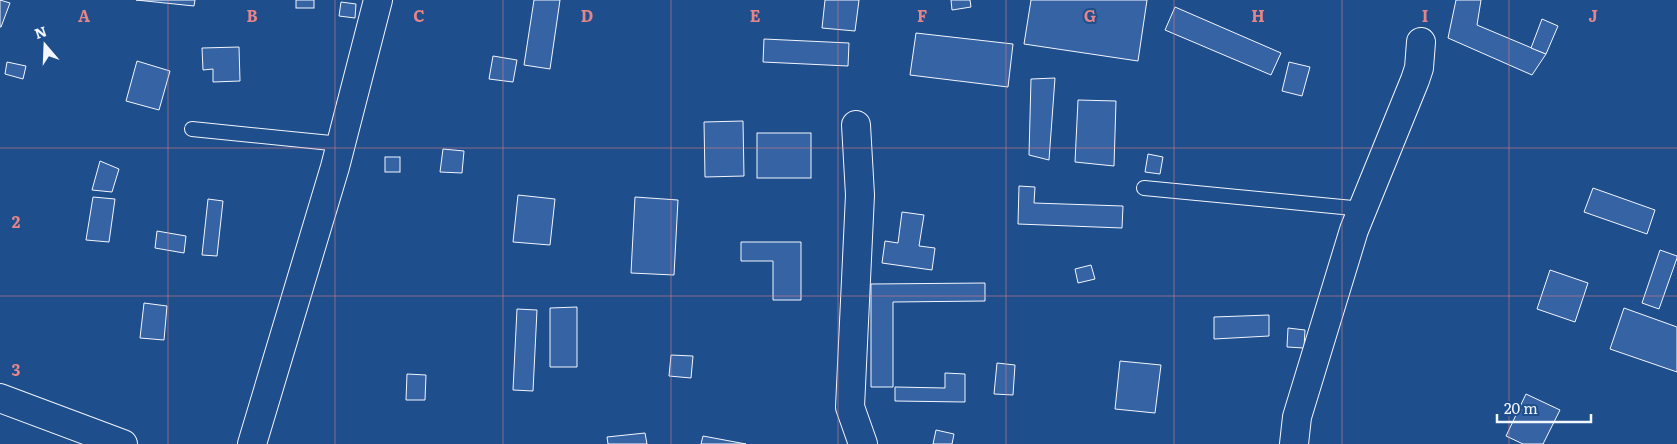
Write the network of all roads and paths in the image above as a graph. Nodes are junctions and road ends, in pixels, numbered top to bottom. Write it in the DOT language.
graph roads {
  1 [pos="378,0"];
  2 [pos="1421,42"];
  3 [pos="856,125"];
  4 [pos="192,129"];
  5 [pos="341,144"];
  6 [pos="1144,188"];
  7 [pos="1363,209"];
  8 [pos="0,398"];
  9 [pos="123,444"];
  10 [pos="252,444"];
  11 [pos="863,444"];
  12 [pos="1294,444"];
  1 -- 5 [label="street"];
  2 -- 7 [label="street"];
  3 -- 11 [label="street"];
  4 -- 5 [label="lane"];
  5 -- 10 [label="street"];
  6 -- 7 [label="lane"];
  7 -- 12 [label="street"];
  8 -- 9 [label="street"];
}
